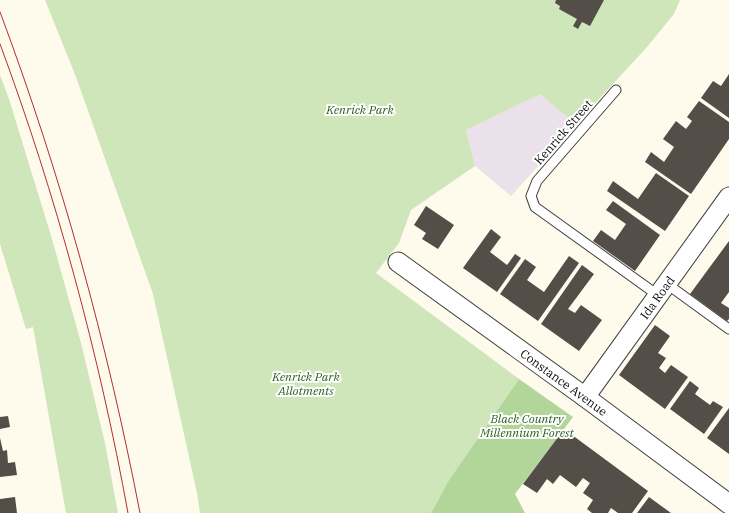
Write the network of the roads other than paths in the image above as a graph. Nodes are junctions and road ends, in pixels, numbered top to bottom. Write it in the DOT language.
graph roads {
  1 [pos="616,90"];
  2 [pos="729,197"];
  3 [pos="398,262"];
  4 [pos="662,290"];
  5 [pos="729,329"];
  6 [pos="585,397"];
  7 [pos="729,504"];
  1 -- 4 [label="lane, Kenrick Street"];
  2 -- 4 [label="street, Ida Road"];
  3 -- 6 [label="street, Constance Avenue"];
  4 -- 5 [label="lane"];
  4 -- 6 [label="street, Ida Road"];
  6 -- 7 [label="street, Constance Avenue"];
}
